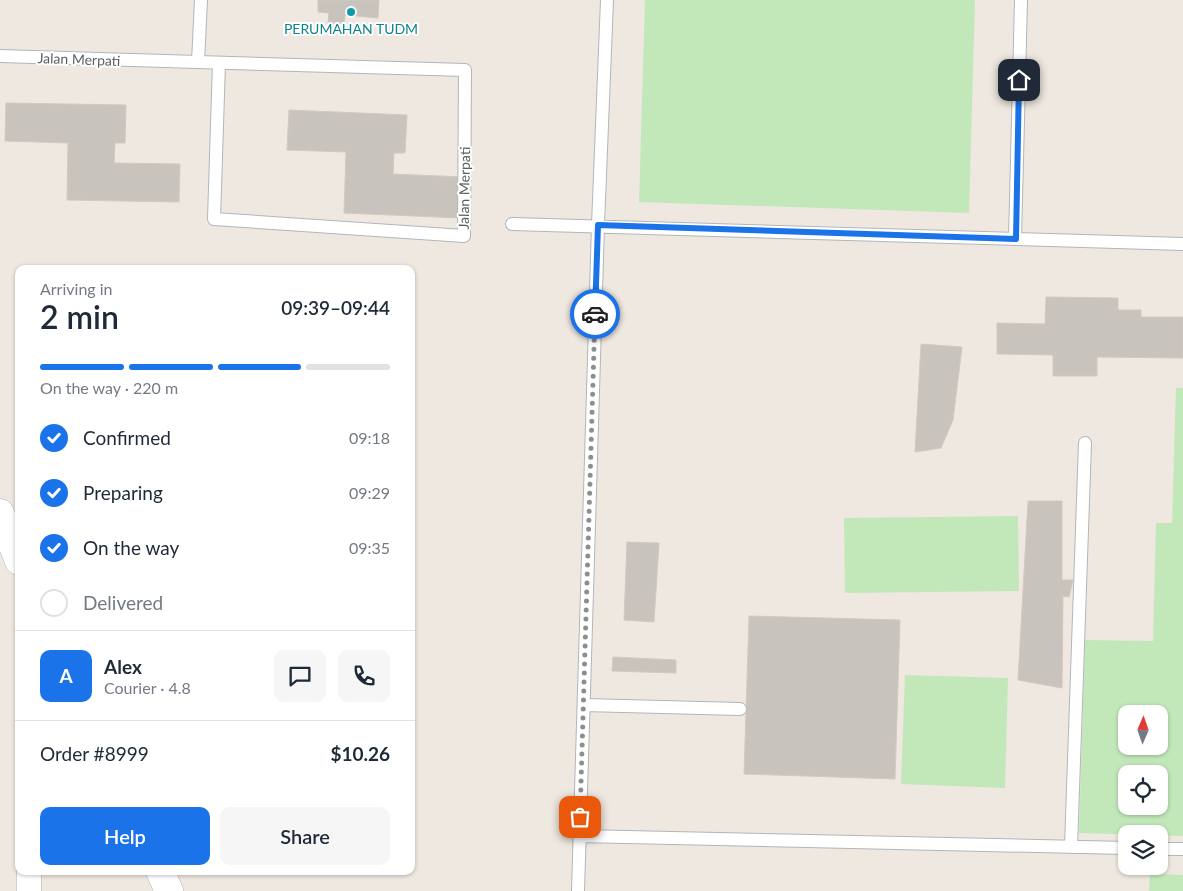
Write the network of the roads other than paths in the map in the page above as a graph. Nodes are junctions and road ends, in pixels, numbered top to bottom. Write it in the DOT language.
graph roads {
  1 [pos="201,0"];
  2 [pos="607,0"];
  3 [pos="1021,0"];
  4 [pos="0,56"];
  5 [pos="198,62"];
  6 [pos="219,63"];
  7 [pos="512,224"];
  8 [pos="598,225"];
  9 [pos="1016,239"];
  10 [pos="1183,244"];
  11 [pos="1085,442"];
  12 [pos="0,513"];
  13 [pos="10,549"];
  14 [pos="584,705"];
  15 [pos="740,709"];
  16 [pos="580,836"];
  17 [pos="1070,847"];
  18 [pos="1118,848"];
  19 [pos="1168,849"];
  20 [pos="1183,849"];
  21 [pos="29,875"];
  22 [pos="162,875"];
  23 [pos="29,891"];
  24 [pos="169,891"];
  25 [pos="578,891"];
  1 -- 5 [label="lane"];
  2 -- 8 [label="lane"];
  3 -- 9 [label="lane"];
  4 -- 5 [label="lane, Jalan Merpati"];
  5 -- 6 [label="lane, Jalan Merpati"];
  6 -- 6 [label="lane, Jalan Merpati"];
  7 -- 8 [label="lane"];
  8 -- 9 [label="lane"];
  8 -- 14 [label="lane"];
  9 -- 10 [label="lane"];
  11 -- 17 [label="lane"];
  12 -- 13 [label="street"];
  14 -- 15 [label="lane"];
  14 -- 16 [label="lane"];
  16 -- 17 [label="lane"];
  16 -- 25 [label="lane"];
  17 -- 18 [label="lane"];
  19 -- 20 [label="lane"];
  21 -- 23 [label="street"];
  22 -- 24 [label="street"];
}
